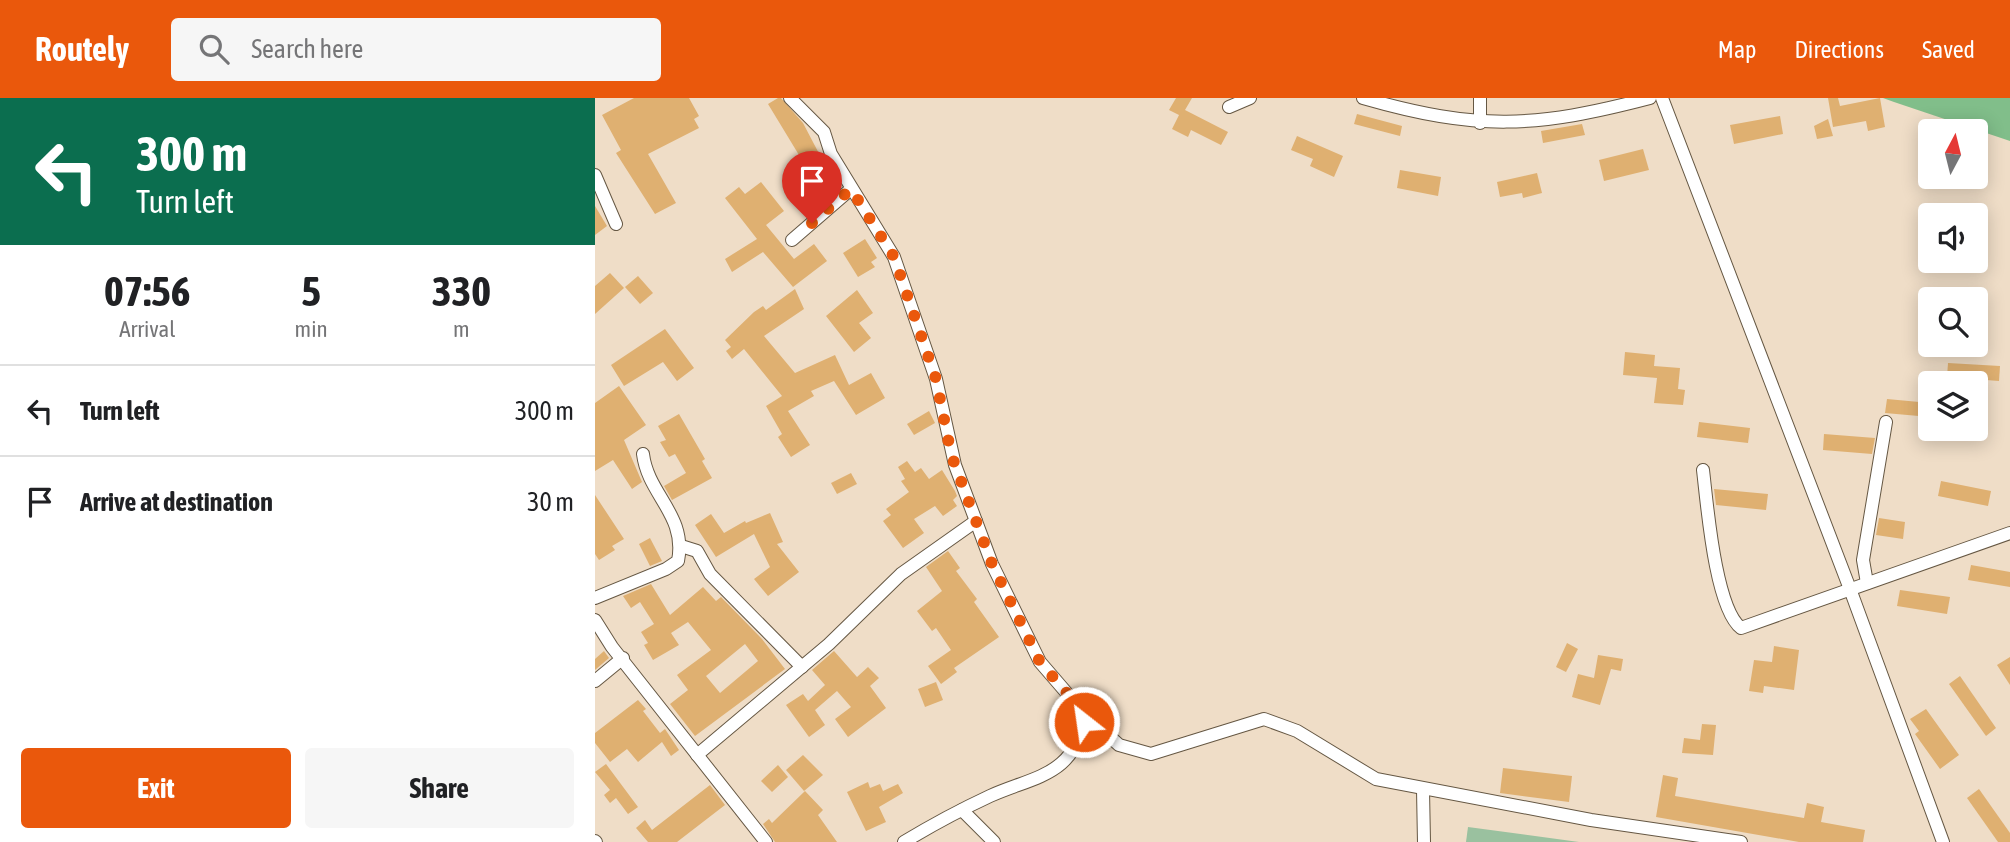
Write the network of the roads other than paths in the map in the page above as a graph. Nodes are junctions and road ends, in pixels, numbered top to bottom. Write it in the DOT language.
graph roads {
  1 [pos="790,98"];
  2 [pos="1250,98"];
  3 [pos="1363,98"];
  4 [pos="1480,98"];
  5 [pos="1650,98"];
  6 [pos="1662,98"];
  7 [pos="1229,107"];
  8 [pos="1480,123"];
  9 [pos="595,175"];
  10 [pos="851,189"];
  11 [pos="616,224"];
  12 [pos="792,240"];
  13 [pos="1886,422"];
  14 [pos="643,454"];
  15 [pos="1703,470"];
  16 [pos="976,521"];
  17 [pos="2010,533"];
  18 [pos="681,546"];
  19 [pos="1867,583"];
  20 [pos="1850,589"];
  21 [pos="595,598"];
  22 [pos="595,620"];
  23 [pos="623,658"];
  24 [pos="802,667"];
  25 [pos="595,681"];
  26 [pos="1084,713"];
  27 [pos="697,755"];
  28 [pos="1423,790"];
  29 [pos="962,810"];
  30 [pos="766,842"];
  31 [pos="904,842"];
  32 [pos="994,842"];
  33 [pos="1424,842"];
  34 [pos="1741,842"];
  35 [pos="1943,842"];
  1 -- 10 [label="street"];
  2 -- 7 [label="street"];
  3 -- 8 [label="street"];
  4 -- 8 [label="street"];
  5 -- 8 [label="street"];
  6 -- 20 [label="street"];
  9 -- 11 [label="street"];
  10 -- 12 [label="street"];
  10 -- 16 [label="street"];
  13 -- 19 [label="street"];
  14 -- 18 [label="street"];
  15 -- 20 [label="street"];
  16 -- 24 [label="street"];
  16 -- 26 [label="street"];
  17 -- 19 [label="street"];
  18 -- 21 [label="street"];
  18 -- 24 [label="street"];
  19 -- 20 [label="street"];
  20 -- 35 [label="street"];
  22 -- 23 [label="street"];
  23 -- 25 [label="street"];
  23 -- 27 [label="street"];
  24 -- 27 [label="street"];
  26 -- 28 [label="street"];
  26 -- 29 [label="street"];
  27 -- 30 [label="street"];
  28 -- 33 [label="street"];
  28 -- 34 [label="street"];
  29 -- 31 [label="street"];
  29 -- 32 [label="street"];
}
